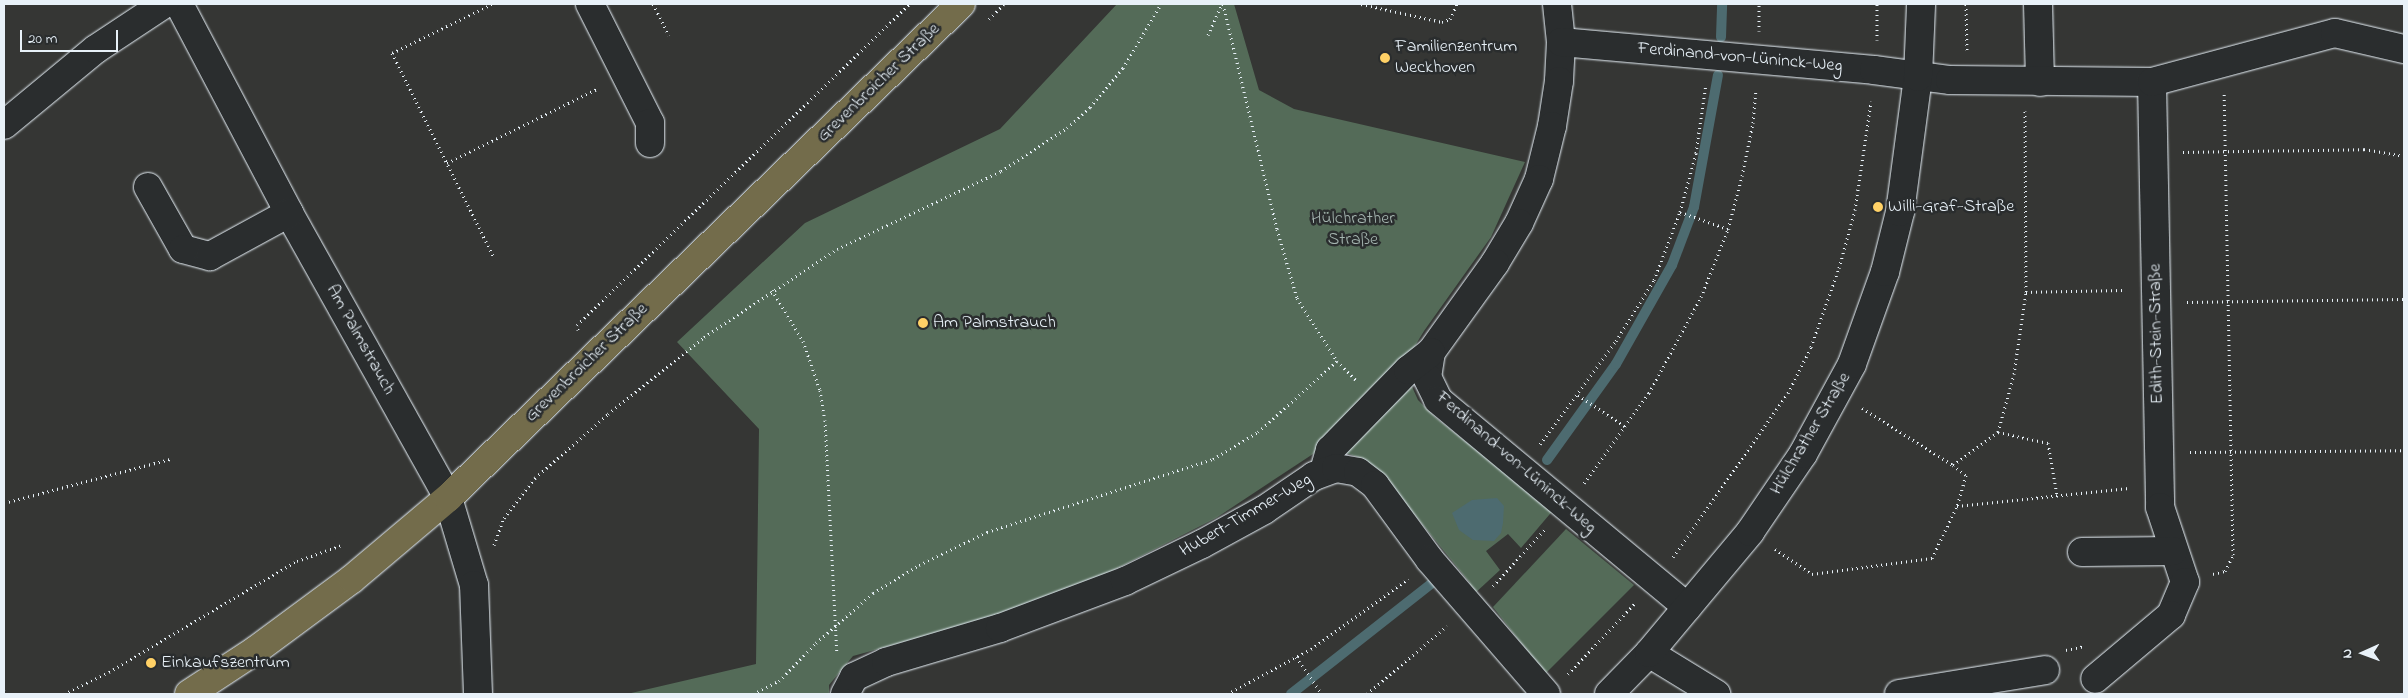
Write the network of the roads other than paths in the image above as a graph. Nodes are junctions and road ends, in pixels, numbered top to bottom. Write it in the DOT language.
graph roads {
  1 [pos="590,4"];
  2 [pos="961,4"];
  3 [pos="1557,4"];
  4 [pos="1921,4"];
  5 [pos="2038,4"];
  6 [pos="163,5"];
  7 [pos="1561,42"];
  8 [pos="2404,49"];
  9 [pos="1918,77"];
  10 [pos="2032,82"];
  11 [pos="2152,82"];
  12 [pos="4,125"];
  13 [pos="650,143"];
  14 [pos="148,187"];
  15 [pos="289,213"];
  16 [pos="1431,352"];
  17 [pos="1324,471"];
  18 [pos="448,498"];
  19 [pos="2173,551"];
  20 [pos="2082,552"];
  21 [pos="1687,607"];
  22 [pos="1649,653"];
  23 [pos="2045,670"];
  24 [pos="2095,679"];
  25 [pos="1554,687"];
  26 [pos="846,689"];
  27 [pos="189,694"];
  28 [pos="478,694"];
  29 [pos="1608,694"];
  30 [pos="1716,694"];
  31 [pos="1899,694"];
  1 -- 13 [label="street"];
  2 -- 18 [label="main road, Grevenbroicher Straße"];
  3 -- 7 [label="street, Ferdinand-von-Lüninck-Weg"];
  4 -- 9 [label="street, Hülchrather Straße"];
  5 -- 10 [label="street"];
  6 -- 12 [label="street"];
  6 -- 15 [label="street, Am Palmstrauch"];
  7 -- 9 [label="street, Ferdinand-von-Lüninck-Weg"];
  7 -- 16 [label="street, Ferdinand-von-Lüninck-Weg"];
  8 -- 11 [label="street"];
  9 -- 10 [label="street"];
  9 -- 21 [label="street, Hülchrather Straße"];
  10 -- 11 [label="street"];
  11 -- 19 [label="street, Edith-Stein-Straße"];
  14 -- 15 [label="street"];
  15 -- 18 [label="street, Am Palmstrauch"];
  16 -- 17 [label="street"];
  16 -- 21 [label="street, Ferdinand-von-Lüninck-Weg"];
  17 -- 25 [label="street, Hubert-Timmer-Weg"];
  17 -- 26 [label="street, Hubert-Timmer-Weg"];
  18 -- 27 [label="main road, Grevenbroicher Straße"];
  18 -- 28 [label="street, Am Palmstrauch"];
  19 -- 20 [label="street"];
  19 -- 24 [label="street, Edith-Stein-Straße"];
  21 -- 22 [label="street, Hülchrather Straße"];
  22 -- 29 [label="street, Hülchrather Straße"];
  22 -- 30 [label="street"];
  23 -- 31 [label="street"];
}
